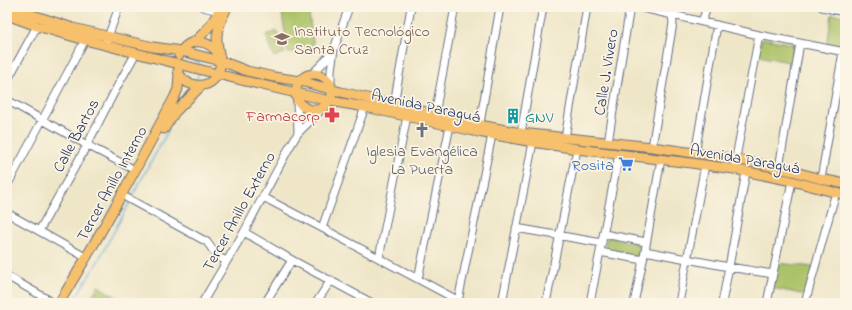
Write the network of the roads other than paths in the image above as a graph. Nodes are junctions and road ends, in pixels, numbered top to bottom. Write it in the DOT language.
graph roads {
  1 [pos="8,7"];
  2 [pos="119,7"];
  3 [pos="203,7"];
  4 [pos="349,7"];
  5 [pos="411,7"];
  6 [pos="455,7"];
  7 [pos="500,7"];
  8 [pos="543,7"];
  9 [pos="587,7"];
  10 [pos="630,7"];
  11 [pos="638,7"];
  12 [pos="707,7"];
  13 [pos="822,7"];
  14 [pos="222,8"];
  15 [pos="28,10"];
  16 [pos="845,12"];
  17 [pos="7,15"];
  18 [pos="672,15"];
  19 [pos="702,22"];
  20 [pos="37,26"];
  21 [pos="717,26"];
  22 [pos="759,35"];
  23 [pos="85,40"];
  24 [pos="107,41"];
  25 [pos="192,43"];
  26 [pos="800,43"];
  27 [pos="153,47"];
  28 [pos="334,49"];
  29 [pos="180,51"];
  30 [pos="844,52"];
  31 [pos="136,53"];
  32 [pos="221,57"];
  33 [pos="176,63"];
  34 [pos="179,73"];
  35 [pos="313,73"];
  36 [pos="218,74"];
  37 [pos="243,80"];
  38 [pos="300,80"];
  39 [pos="7,81"];
  40 [pos="203,85"];
  41 [pos="332,87"];
  42 [pos="297,96"];
  43 [pos="7,100"];
  44 [pos="328,104"];
  45 [pos="394,104"];
  46 [pos="365,107"];
  47 [pos="435,114"];
  48 [pos="407,116"];
  49 [pos="43,120"];
  50 [pos="450,126"];
  51 [pos="479,128"];
  52 [pos="298,133"];
  53 [pos="521,133"];
  54 [pos="492,135"];
  55 [pos="565,138"];
  56 [pos="533,142"];
  57 [pos="608,142"];
  58 [pos="87,145"];
  59 [pos="652,147"];
  60 [pos="147,148"];
  61 [pos="576,149"];
  62 [pos="619,154"];
  63 [pos="695,154"];
  64 [pos="661,159"];
  65 [pos="736,159"];
  66 [pos="705,165"];
  67 [pos="779,168"];
  68 [pos="734,169"];
  69 [pos="135,170"];
  70 [pos="746,172"];
  71 [pos="821,179"];
  72 [pos="792,182"];
  73 [pos="845,184"];
  74 [pos="7,186"];
  75 [pos="841,194"];
  76 [pos="263,197"];
  77 [pos="127,198"];
  78 [pos="7,213"];
  79 [pos="322,228"];
  80 [pos="516,228"];
  81 [pos="39,231"];
  82 [pos="244,232"];
  83 [pos="604,234"];
  84 [pos="560,235"];
  85 [pos="646,242"];
  86 [pos="602,243"];
  87 [pos="98,247"];
  88 [pos="645,251"];
  89 [pos="600,252"];
  90 [pos="88,256"];
  91 [pos="379,258"];
  92 [pos="688,259"];
  93 [pos="292,260"];
  94 [pos="643,260"];
  95 [pos="226,261"];
  96 [pos="729,267"];
  97 [pos="773,274"];
  98 [pos="8,279"];
  99 [pos="418,279"];
  100 [pos="331,280"];
  101 [pos="368,302"];
  102 [pos="460,302"];
  103 [pos="54,303"];
  104 [pos="61,303"];
  105 [pos="66,303"];
  106 [pos="202,303"];
  107 [pos="264,303"];
  108 [pos="316,303"];
  109 [pos="502,303"];
  110 [pos="546,303"];
  111 [pos="590,303"];
  112 [pos="634,303"];
  113 [pos="679,303"];
  114 [pos="722,303"];
  115 [pos="767,303"];
  116 [pos="805,303"];
  1 -- 15 [label="main road, Avenida Paraguá"];
  2 -- 24 [label="street"];
  3 -- 14 [label="street"];
  4 -- 28 [label="street"];
  5 -- 45 [label="street"];
  6 -- 47 [label="street"];
  7 -- 51 [label="street"];
  8 -- 53 [label="street"];
  9 -- 55 [label="street"];
  10 -- 57 [label="street, Calle J. Vivero"];
  11 -- 18 [label="street"];
  12 -- 19 [label="street"];
  13 -- 16 [label="street"];
  14 -- 25 [label="main road"];
  14 -- 32 [label="main road"];
  15 -- 24 [label="main road, Avenida Paraguá"];
  17 -- 20 [label="main road, Avenida Paraguá"];
  18 -- 19 [label="street"];
  18 -- 59 [label="street"];
  19 -- 21 [label="street"];
  20 -- 23 [label="main road, Avenida Paraguá"];
  20 -- 39 [label="street"];
  21 -- 22 [label="street"];
  21 -- 63 [label="street"];
  22 -- 26 [label="street"];
  22 -- 65 [label="street"];
  23 -- 24 [label="main road, Avenida Paraguá"];
  23 -- 49 [label="street"];
  24 -- 27 [label="main road, Avenida Paraguá"];
  24 -- 31 [label="main road, Avenida Paraguá"];
  25 -- 27 [label="main road"];
  25 -- 29 [label="main road"];
  25 -- 32 [label="main road"];
  26 -- 30 [label="street"];
  26 -- 67 [label="street"];
  27 -- 29 [label="main road, Avenida Paraguá"];
  28 -- 35 [label="street"];
  28 -- 41 [label="street"];
  29 -- 32 [label="main road, Avenida Paraguá"];
  29 -- 33 [label="main road"];
  30 -- 71 [label="street"];
  31 -- 33 [label="main road, Avenida Paraguá"];
  31 -- 58 [label="street, Calle Bartos"];
  32 -- 36 [label="main road"];
  32 -- 38 [label="main road, Avenida Paraguá"];
  33 -- 34 [label="main road, Tercer Anillo Interno"];
  33 -- 36 [label="main road, Avenida Paraguá"];
  34 -- 40 [label="main road"];
  34 -- 60 [label="main road, Tercer Anillo Interno"];
  35 -- 38 [label="main road"];
  35 -- 41 [label="main road"];
  36 -- 37 [label="main road, Avenida Paraguá"];
  36 -- 40 [label="main road, Tercer Anillo Interno"];
  37 -- 40 [label="main road"];
  37 -- 42 [label="main road, Avenida Paraguá"];
  38 -- 41 [label="main road, Avenida Paraguá"];
  38 -- 42 [label="main road"];
  40 -- 77 [label="main road, Tercer Anillo Interno"];
  41 -- 44 [label="main road"];
  41 -- 45 [label="main road, Avenida Paraguá"];
  42 -- 44 [label="main road"];
  42 -- 52 [label="street"];
  43 -- 49 [label="street"];
  44 -- 46 [label="main road, Avenida Paraguá"];
  44 -- 52 [label="street, Tercer Anillo Externo"];
  45 -- 47 [label="main road, Avenida Paraguá"];
  46 -- 48 [label="main road, Avenida Paraguá"];
  46 -- 79 [label="street"];
  47 -- 51 [label="main road, Avenida Paraguá"];
  48 -- 50 [label="main road, Avenida Paraguá"];
  48 -- 91 [label="street"];
  49 -- 58 [label="street"];
  49 -- 74 [label="street"];
  50 -- 51 [label="main road, Avenida Paraguá"];
  50 -- 99 [label="street"];
  51 -- 53 [label="main road, Avenida Paraguá"];
  51 -- 54 [label="main road, Avenida Paraguá"];
  52 -- 76 [label="street, Tercer Anillo Externo"];
  53 -- 55 [label="main road, Avenida Paraguá"];
  54 -- 56 [label="main road, Avenida Paraguá"];
  54 -- 102 [label="street"];
  55 -- 57 [label="main road, Avenida Paraguá"];
  56 -- 61 [label="main road, Avenida Paraguá"];
  56 -- 80 [label="street"];
  57 -- 59 [label="main road, Avenida Paraguá"];
  58 -- 69 [label="street"];
  58 -- 81 [label="street, Calle Bartos"];
  59 -- 63 [label="main road, Avenida Paraguá"];
  60 -- 69 [label="main road, Tercer Anillo Interno"];
  60 -- 77 [label="main road"];
  61 -- 62 [label="main road, Avenida Paraguá"];
  61 -- 84 [label="street"];
  62 -- 64 [label="main road, Avenida Paraguá"];
  62 -- 83 [label="street"];
  63 -- 65 [label="main road, Avenida Paraguá"];
  64 -- 66 [label="main road, Avenida Paraguá"];
  64 -- 85 [label="street"];
  65 -- 67 [label="main road, Avenida Paraguá"];
  65 -- 68 [label="street"];
  66 -- 68 [label="main road, Avenida Paraguá"];
  66 -- 92 [label="street"];
  67 -- 71 [label="main road, Avenida Paraguá"];
  68 -- 70 [label="main road, Avenida Paraguá"];
  69 -- 90 [label="main road, Tercer Anillo Interno"];
  70 -- 72 [label="main road, Avenida Paraguá"];
  70 -- 96 [label="street"];
  71 -- 73 [label="main road, Avenida Paraguá"];
  72 -- 75 [label="main road, Avenida Paraguá"];
  72 -- 97 [label="street"];
  75 -- 116 [label="street"];
  76 -- 79 [label="street"];
  76 -- 82 [label="street, Tercer Anillo Externo"];
  77 -- 87 [label="main road, Tercer Anillo Interno"];
  77 -- 90 [label="main road"];
  77 -- 95 [label="street"];
  78 -- 81 [label="street"];
  79 -- 91 [label="street"];
  80 -- 84 [label="street"];
  80 -- 109 [label="street"];
  81 -- 90 [label="street"];
  82 -- 93 [label="street"];
  82 -- 95 [label="street, Tercer Anillo Externo"];
  83 -- 85 [label="street"];
  83 -- 86 [label="street"];
  84 -- 86 [label="street"];
  84 -- 110 [label="street"];
  85 -- 88 [label="street"];
  86 -- 89 [label="street"];
  87 -- 104 [label="main road"];
  87 -- 105 [label="main road, Tercer Anillo Interno"];
  88 -- 92 [label="street"];
  88 -- 94 [label="street"];
  89 -- 94 [label="street"];
  89 -- 111 [label="street"];
  90 -- 104 [label="main road, Tercer Anillo Interno"];
  91 -- 99 [label="street"];
  92 -- 96 [label="street"];
  92 -- 113 [label="street"];
  93 -- 100 [label="street"];
  93 -- 107 [label="street"];
  94 -- 112 [label="street"];
  95 -- 106 [label="street, Tercer Anillo Externo"];
  96 -- 97 [label="street"];
  96 -- 114 [label="street"];
  97 -- 115 [label="street"];
  98 -- 103 [label="street"];
  99 -- 102 [label="street"];
  100 -- 101 [label="street"];
  100 -- 108 [label="street"];
}
